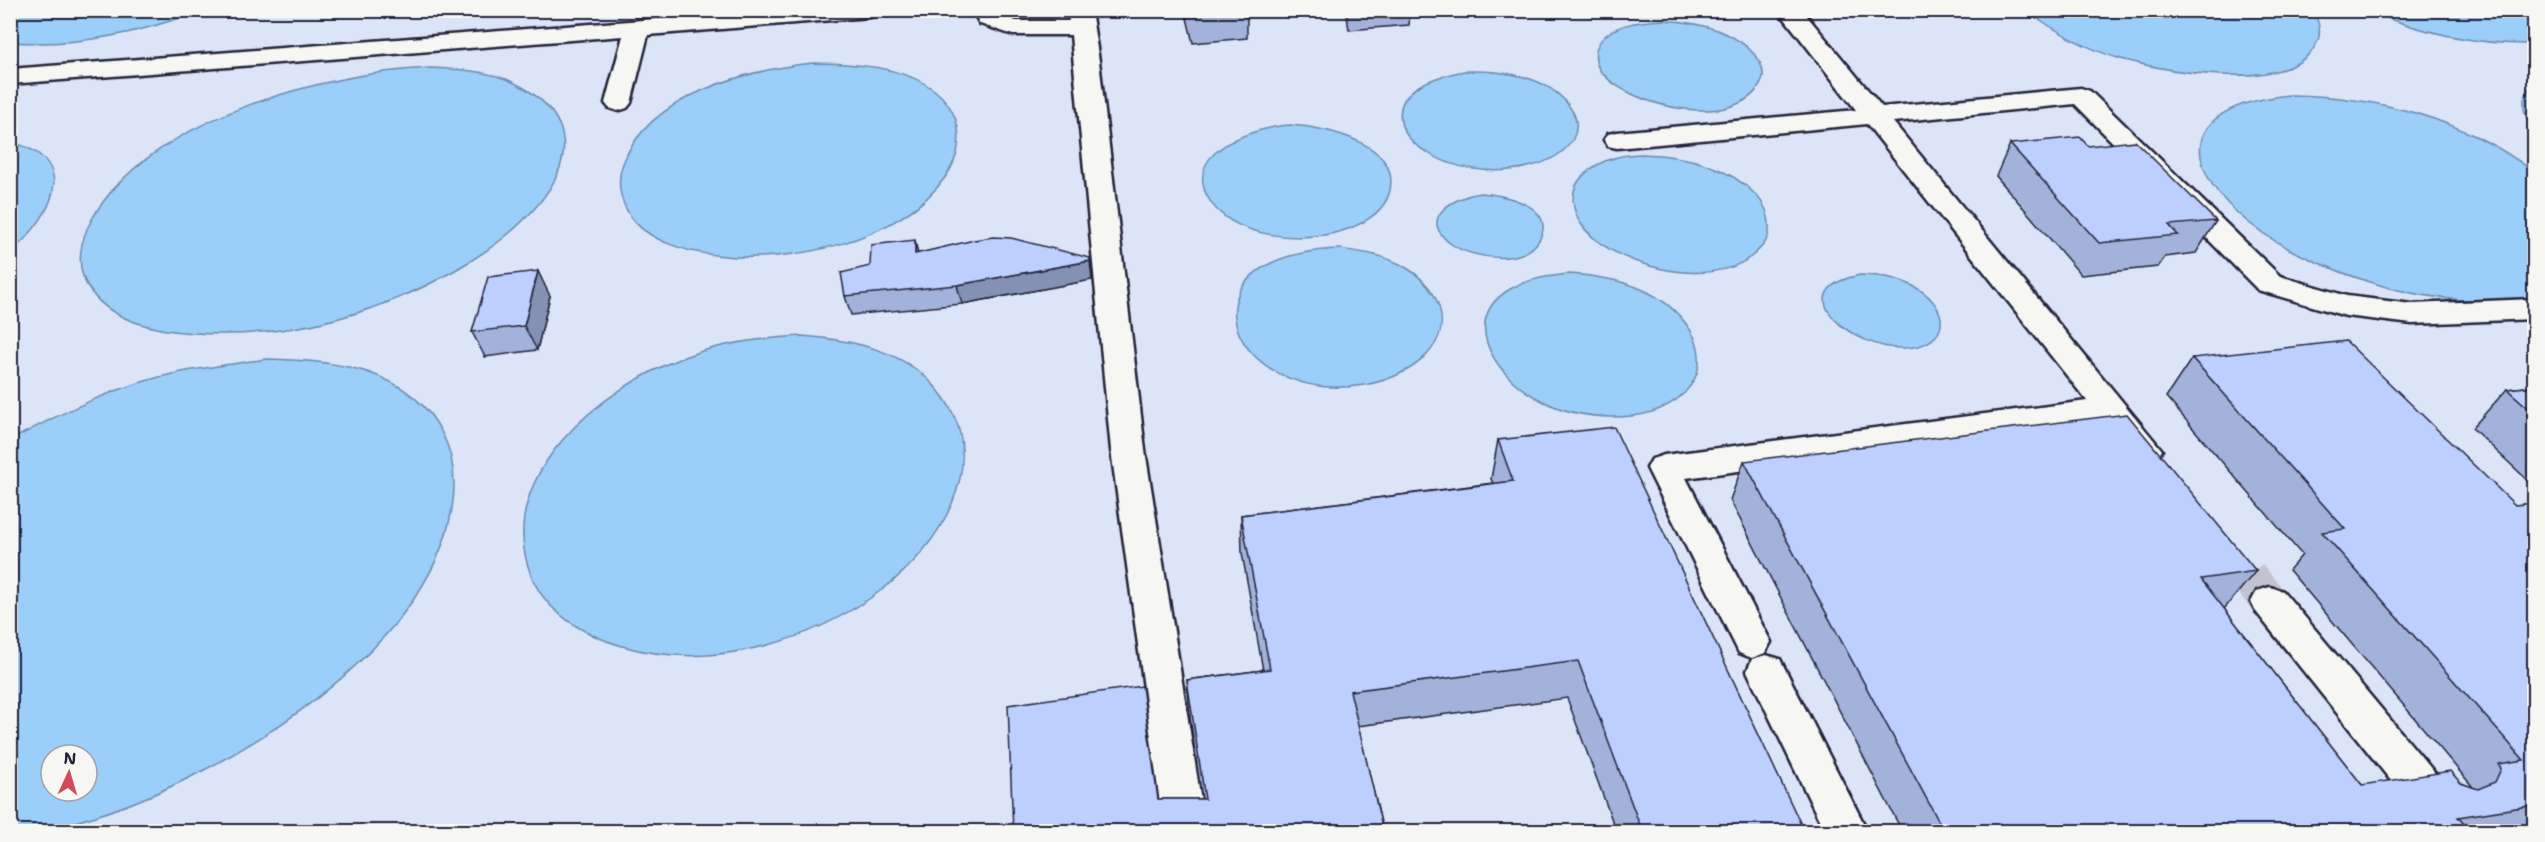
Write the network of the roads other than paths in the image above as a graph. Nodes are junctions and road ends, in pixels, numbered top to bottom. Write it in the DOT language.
graph roads {
  1 [pos="870,10"];
  2 [pos="984,10"];
  3 [pos="1790,10"];
  4 [pos="1080,19"];
  5 [pos="637,29"];
  6 [pos="10,77"];
  7 [pos="618,103"];
  8 [pos="1874,115"];
  9 [pos="1617,140"];
  10 [pos="2535,309"];
  11 [pos="2112,409"];
  12 [pos="2165,474"];
  13 [pos="2270,602"];
  14 [pos="2434,802"];
  15 [pos="1185,831"];
  16 [pos="1847,831"];
  1 -- 5 [label="lane"];
  2 -- 4 [label="lane"];
  3 -- 8 [label="lane"];
  4 -- 15 [label="lane"];
  5 -- 6 [label="lane"];
  5 -- 7 [label="lane"];
  8 -- 9 [label="lane"];
  8 -- 10 [label="lane"];
  8 -- 11 [label="lane"];
  11 -- 12 [label="lane"];
  11 -- 16 [label="lane"];
  13 -- 14 [label="lane"];
}
